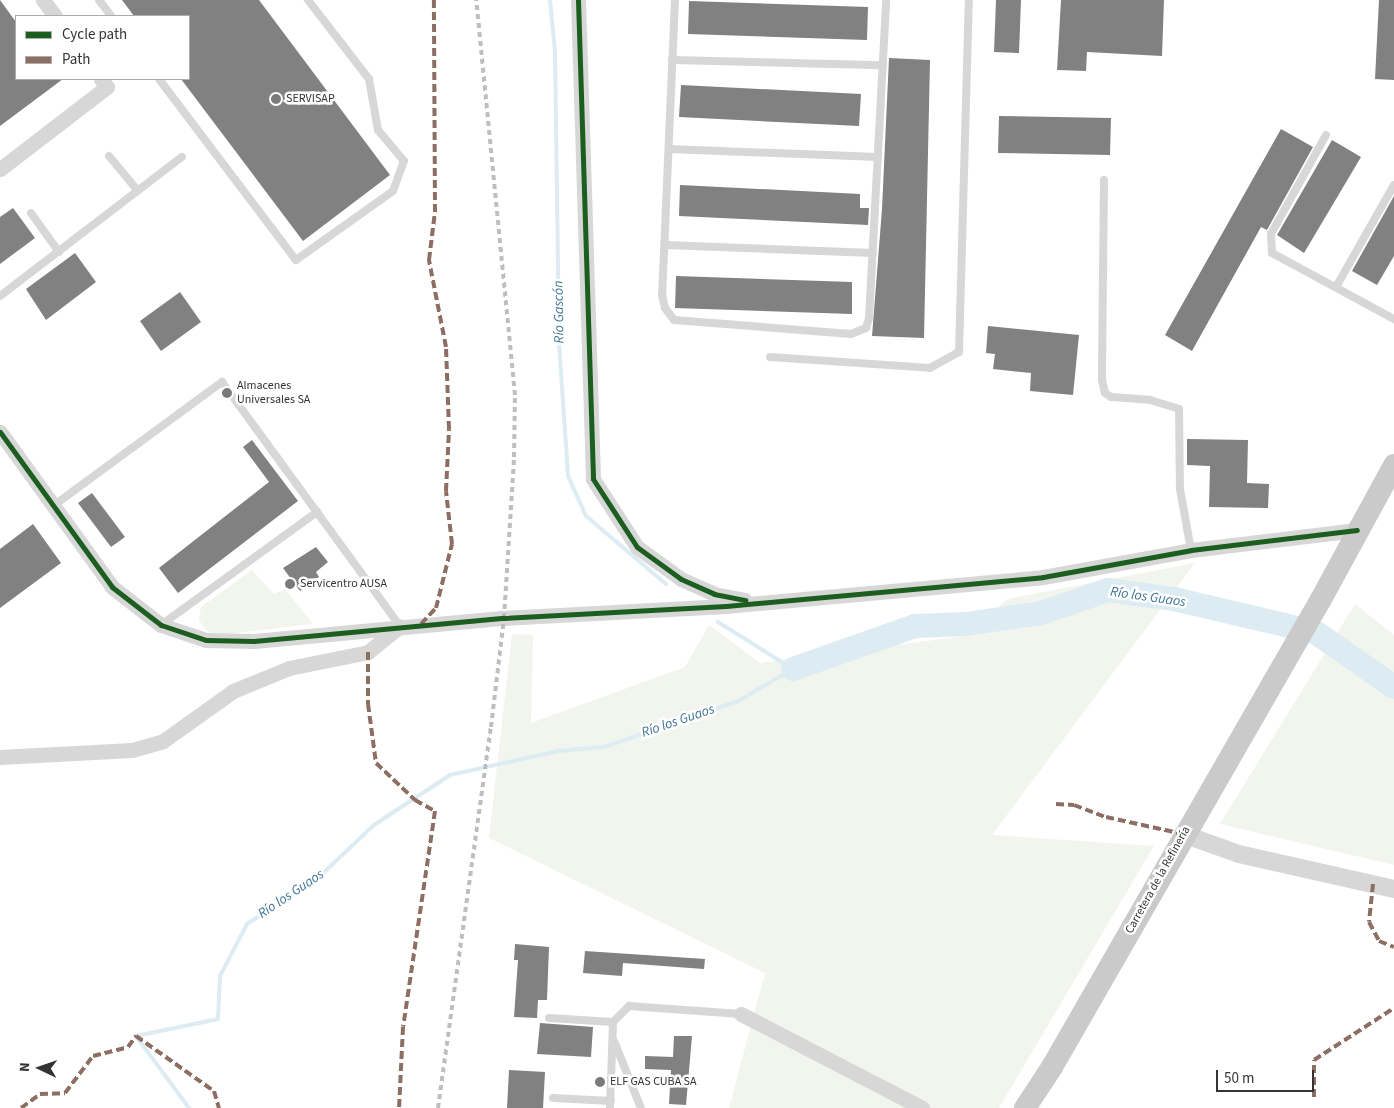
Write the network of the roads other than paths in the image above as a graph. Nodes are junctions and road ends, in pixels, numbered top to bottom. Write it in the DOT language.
graph roads {
  1 [pos="43,0"];
  2 [pos="99,0"];
  3 [pos="308,0"];
  4 [pos="578,0"];
  5 [pos="675,0"];
  6 [pos="886,0"];
  7 [pos="969,0"];
  8 [pos="54,15"];
  9 [pos="110,15"];
  10 [pos="672,60"];
  11 [pos="883,65"];
  12 [pos="102,80"];
  13 [pos="160,80"];
  14 [pos="1326,135"];
  15 [pos="669,149"];
  16 [pos="109,156"];
  17 [pos="878,157"];
  18 [pos="182,158"];
  19 [pos="0,169"];
  20 [pos="1104,180"];
  21 [pos="1394,185"];
  22 [pos="138,191"];
  23 [pos="31,213"];
  24 [pos="665,245"];
  25 [pos="59,252"];
  26 [pos="873,253"];
  27 [pos="1336,287"];
  28 [pos="0,296"];
  29 [pos="1394,319"];
  30 [pos="770,357"];
  31 [pos="1,435"];
  32 [pos="1394,465"];
  33 [pos="53,506"];
  34 [pos="317,512"];
  35 [pos="1357,530"];
  36 [pos="1191,550"];
  37 [pos="757,603"];
  38 [pos="161,625"];
  39 [pos="400,626"];
  40 [pos="0,757"];
  41 [pos="1183,834"];
  42 [pos="1394,889"];
  43 [pos="741,1014"];
  44 [pos="549,1018"];
  45 [pos="613,1022"];
  46 [pos="613,1036"];
  47 [pos="553,1098"];
  48 [pos="610,1105"];
  49 [pos="641,1108"];
  50 [pos="922,1108"];
  51 [pos="1025,1108"];
  1 -- 8 [label="street"];
  2 -- 9 [label="lane"];
  3 -- 13 [label="lane"];
  4 -- 37 [label="street"];
  5 -- 10 [label="lane"];
  6 -- 11 [label="lane"];
  7 -- 30 [label="lane"];
  10 -- 11 [label="lane"];
  10 -- 15 [label="lane"];
  11 -- 17 [label="lane"];
  12 -- 19 [label="street"];
  14 -- 27 [label="lane"];
  15 -- 17 [label="lane"];
  15 -- 24 [label="lane"];
  16 -- 22 [label="lane"];
  17 -- 26 [label="lane"];
  18 -- 22 [label="lane"];
  20 -- 36 [label="lane"];
  21 -- 27 [label="lane"];
  22 -- 25 [label="lane"];
  23 -- 25 [label="lane"];
  24 -- 26 [label="lane"];
  24 -- 26 [label="lane"];
  25 -- 28 [label="lane"];
  27 -- 29 [label="lane"];
  31 -- 33 [label="street"];
  32 -- 35 [label="main road"];
  33 -- 34 [label="lane"];
  33 -- 38 [label="street"];
  34 -- 38 [label="lane"];
  34 -- 39 [label="lane"];
  35 -- 36 [label="street"];
  35 -- 41 [label="main road, Carretera de la Refinería"];
  36 -- 37 [label="street"];
  37 -- 39 [label="street"];
  38 -- 39 [label="street"];
  39 -- 40 [label="street"];
  41 -- 42 [label="street"];
  41 -- 51 [label="main road, Carretera de la Refinería"];
  43 -- 45 [label="lane"];
  43 -- 50 [label="street"];
  44 -- 45 [label="lane"];
  45 -- 46 [label="lane"];
  46 -- 48 [label="lane"];
  46 -- 49 [label="lane"];
  47 -- 48 [label="lane"];
}
